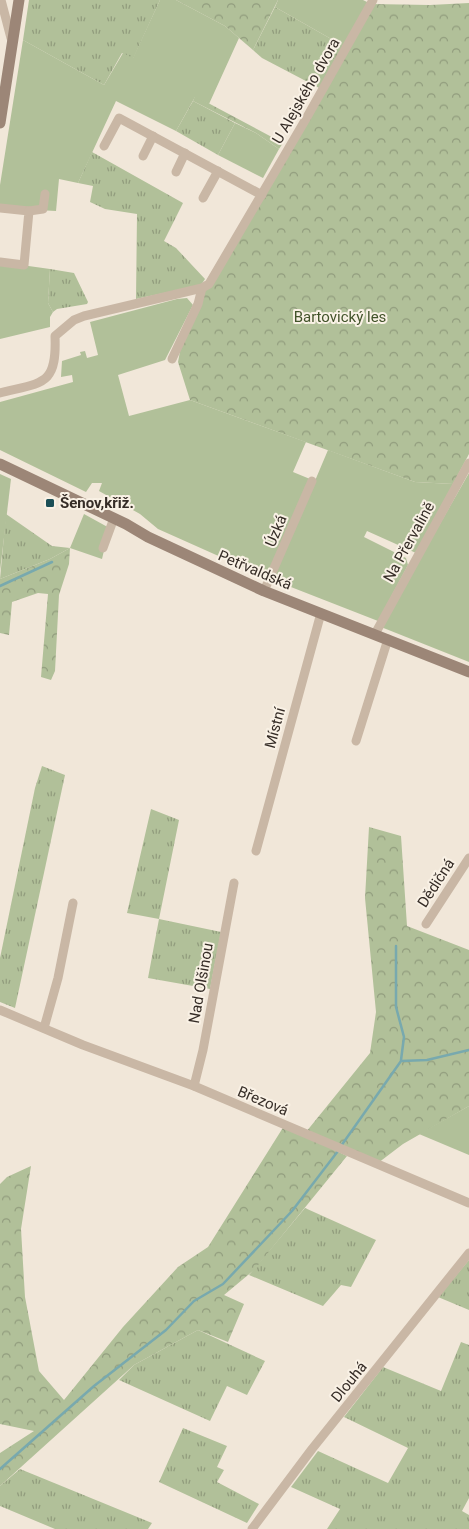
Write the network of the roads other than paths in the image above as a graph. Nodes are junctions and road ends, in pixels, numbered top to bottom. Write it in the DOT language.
graph roads {
  1 [pos="1,0"];
  2 [pos="19,0"];
  3 [pos="373,0"];
  4 [pos="12,43"];
  5 [pos="0,123"];
  6 [pos="153,136"];
  7 [pos="104,146"];
  8 [pos="185,153"];
  9 [pos="143,156"];
  10 [pos="218,171"];
  11 [pos="176,172"];
  12 [pos="45,194"];
  13 [pos="262,194"];
  14 [pos="203,198"];
  15 [pos="0,208"];
  16 [pos="29,211"];
  17 [pos="0,262"];
  18 [pos="202,288"];
  19 [pos="172,359"];
  20 [pos="0,394"];
  21 [pos="469,463"];
  22 [pos="2,464"];
  23 [pos="312,482"];
  24 [pos="114,518"];
  25 [pos="103,548"];
  26 [pos="264,591"];
  27 [pos="321,613"];
  28 [pos="374,634"];
  29 [pos="388,639"];
  30 [pos="469,672"];
  31 [pos="356,741"];
  32 [pos="256,851"];
  33 [pos="469,858"];
  34 [pos="234,884"];
  35 [pos="72,903"];
  36 [pos="426,924"];
  37 [pos="0,1010"];
  38 [pos="44,1028"];
  39 [pos="194,1086"];
  40 [pos="469,1203"];
  41 [pos="469,1253"];
  42 [pos="252,1529"];
  1 -- 4 [label="street"];
  2 -- 4 [label="main road"];
  3 -- 13 [label="street, U Alejského dvora"];
  4 -- 5 [label="main road"];
  6 -- 7 [label="street"];
  6 -- 8 [label="street"];
  6 -- 9 [label="street"];
  8 -- 10 [label="street"];
  8 -- 11 [label="street"];
  10 -- 13 [label="street"];
  10 -- 14 [label="street"];
  12 -- 16 [label="street"];
  13 -- 18 [label="street, U Alejského dvora"];
  15 -- 16 [label="street"];
  16 -- 17 [label="street"];
  18 -- 19 [label="street, U Alejského dvora"];
  18 -- 20 [label="street"];
  21 -- 28 [label="street, Na Přervalině"];
  22 -- 24 [label="main road, Petřvaldská"];
  23 -- 26 [label="street, Úzká"];
  24 -- 25 [label="street"];
  24 -- 26 [label="main road, Petřvaldská"];
  26 -- 27 [label="main road, Petřvaldská"];
  27 -- 28 [label="main road, Petřvaldská"];
  27 -- 32 [label="street, Místní"];
  28 -- 29 [label="main road, Petřvaldská"];
  29 -- 30 [label="main road, Petřvaldská"];
  29 -- 31 [label="street"];
  33 -- 36 [label="street, Dědičná"];
  34 -- 39 [label="street, Nad Olšinou"];
  35 -- 38 [label="street"];
  37 -- 38 [label="street, Březová"];
  38 -- 39 [label="street, Březová"];
  39 -- 40 [label="street, Březová"];
  41 -- 42 [label="street, Dlouhá"];
}
